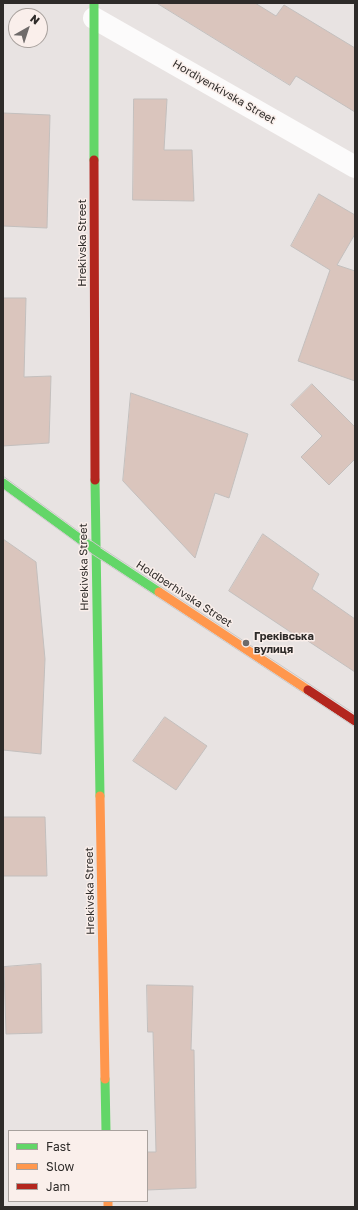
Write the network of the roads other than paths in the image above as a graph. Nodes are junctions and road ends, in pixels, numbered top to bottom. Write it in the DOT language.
graph roads {
  1 [pos="94,10"];
  2 [pos="355,167"];
  3 [pos="3,483"];
  4 [pos="95,550"];
  5 [pos="355,721"];
  6 [pos="106,1130"];
  1 -- 2 [label="street, Hordiyenkivska Street"];
  1 -- 4 [label="street, Hrekivska Street"];
  3 -- 4 [label="street, Holdberhivska Street"];
  4 -- 5 [label="street, Holdberhivska Street"];
  4 -- 6 [label="street, Hrekivska Street"];
}
